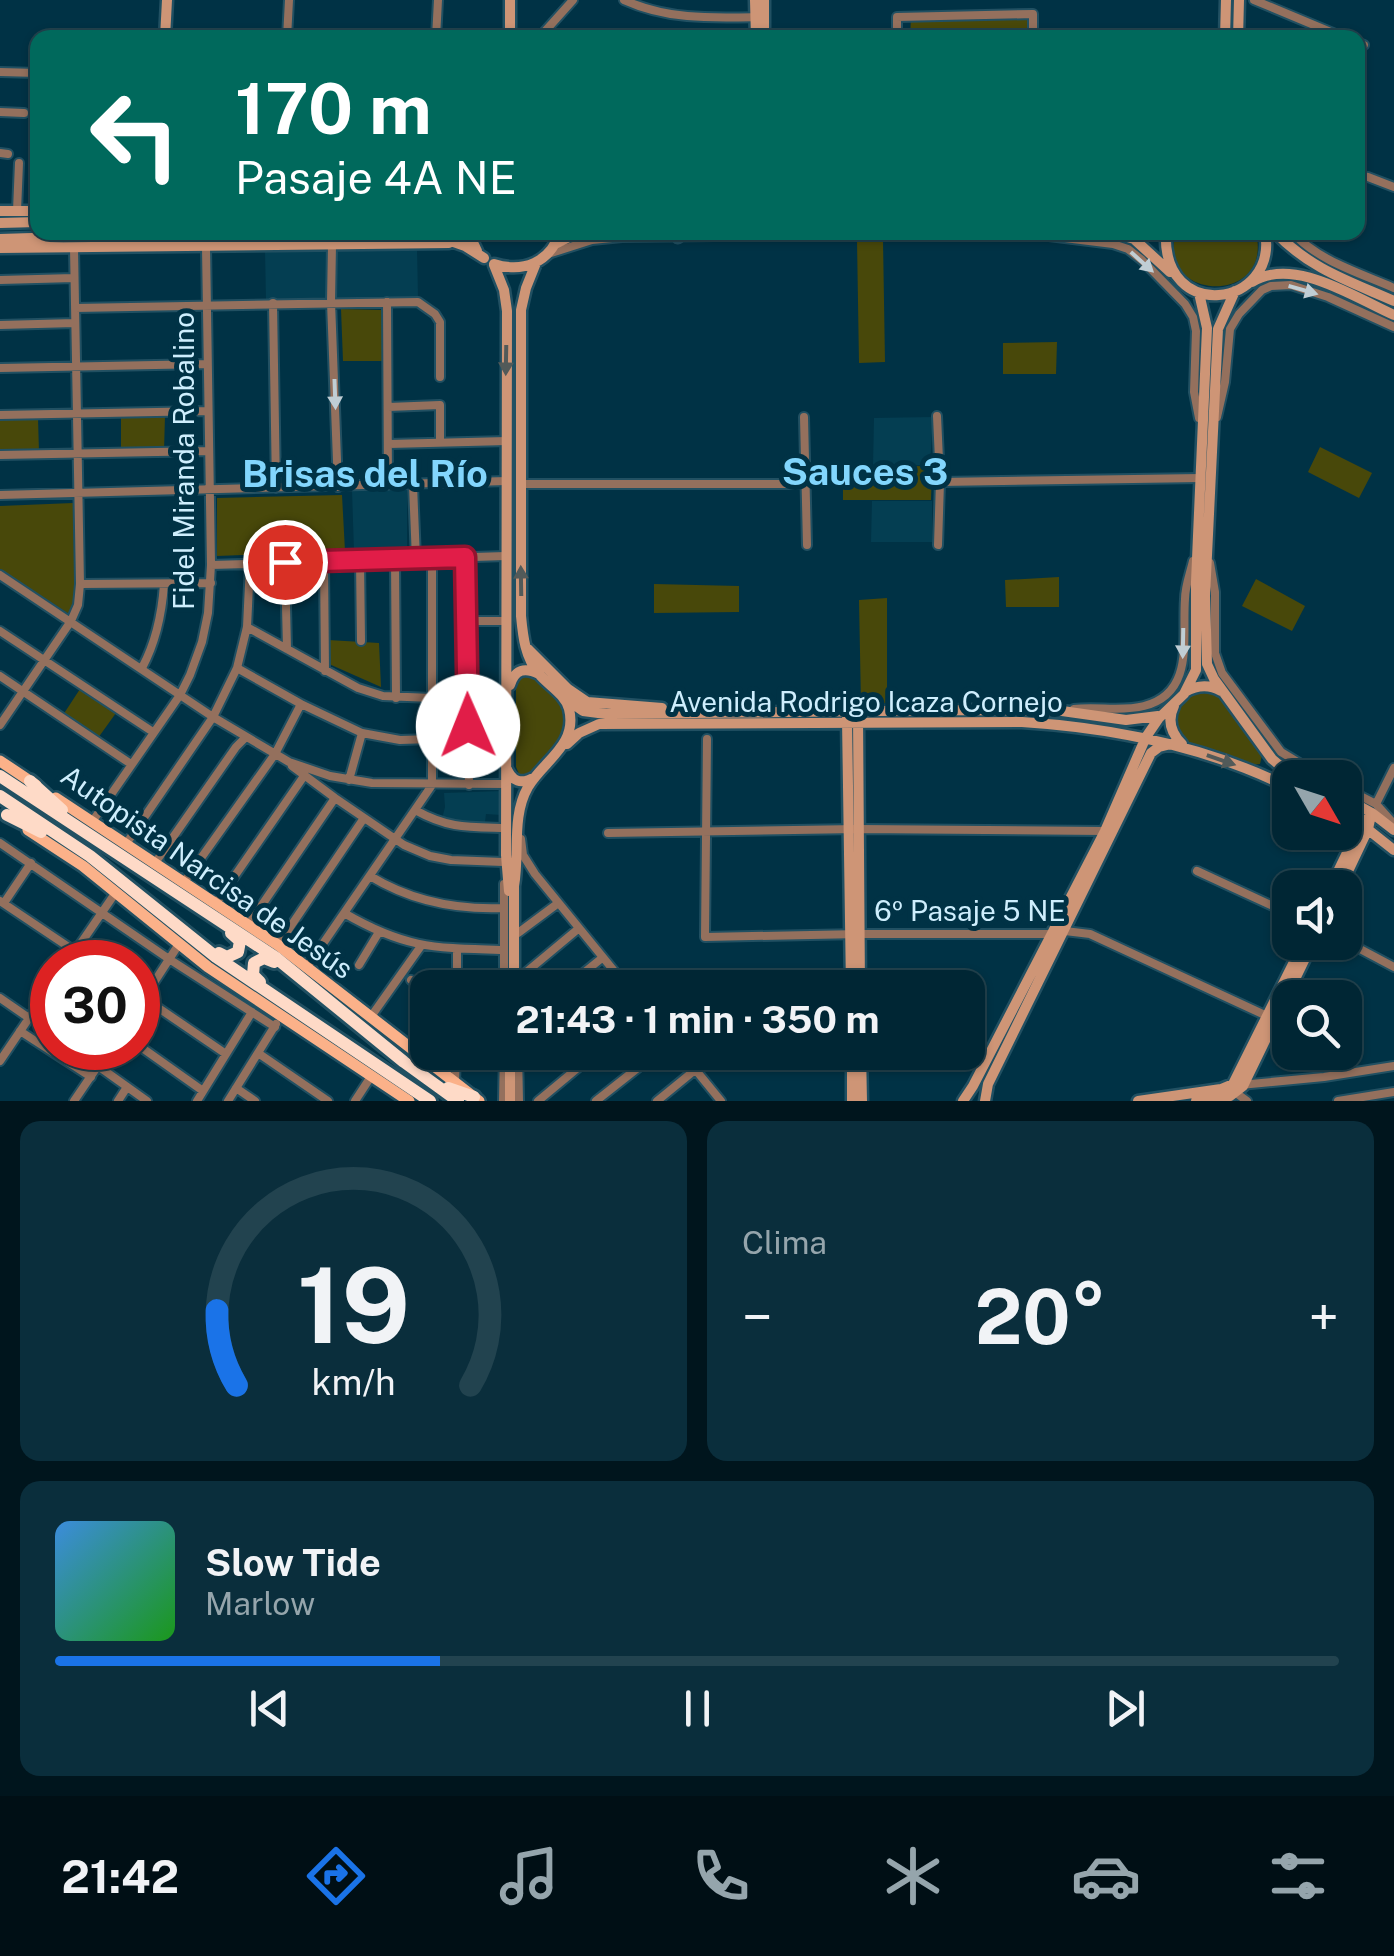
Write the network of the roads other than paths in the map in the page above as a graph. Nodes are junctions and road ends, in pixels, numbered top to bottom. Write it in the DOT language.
graph roads {
  1 [pos="167,0"];
  2 [pos="289,0"];
  3 [pos="438,0"];
  4 [pos="510,0"];
  5 [pos="573,0"];
  6 [pos="624,0"];
  7 [pos="755,0"];
  8 [pos="764,0"];
  9 [pos="1226,0"];
  10 [pos="1239,0"];
  11 [pos="1254,0"];
  12 [pos="760,17"];
  13 [pos="1317,26"];
  14 [pos="165,30"];
  15 [pos="287,30"];
  16 [pos="436,30"];
  17 [pos="510,30"];
  18 [pos="546,30"];
  19 [pos="758,30"];
  20 [pos="762,30"];
  21 [pos="897,30"];
  22 [pos="1033,30"];
  23 [pos="1225,30"];
  24 [pos="1238,30"];
  25 [pos="1315,30"];
  26 [pos="1326,30"];
  27 [pos="0,72"];
  28 [pos="30,73"];
  29 [pos="0,112"];
  30 [pos="24,114"];
  31 [pos="19,164"];
  32 [pos="1368,177"];
  33 [pos="1394,187"];
  34 [pos="0,211"];
  35 [pos="17,211"];
  36 [pos="30,211"];
  37 [pos="30,222"];
  38 [pos="0,223"];
  39 [pos="0,239"];
  40 [pos="30,239"];
  41 [pos="158,240"];
  42 [pos="446,240"];
  43 [pos="472,240"];
  44 [pos="557,240"];
  45 [pos="592,240"];
  46 [pos="1081,240"];
  47 [pos="1135,240"];
  48 [pos="1166,240"];
  49 [pos="1266,240"];
  50 [pos="1283,240"];
  51 [pos="1300,240"];
  52 [pos="332,245"];
  53 [pos="465,246"];
  54 [pos="206,247"];
  55 [pos="0,248"];
  56 [pos="74,248"];
  57 [pos="548,254"];
  58 [pos="489,261"];
  59 [pos="536,263"];
  60 [pos="74,278"];
  61 [pos="0,280"];
  62 [pos="1179,280"];
  63 [pos="1394,288"];
  64 [pos="1239,290"];
  65 [pos="1199,293"];
  66 [pos="331,302"];
  67 [pos="387,302"];
  68 [pos="274,303"];
  69 [pos="206,305"];
  70 [pos="75,308"];
  71 [pos="1376,312"];
  72 [pos="1392,316"];
  73 [pos="75,323"];
  74 [pos="0,325"];
  75 [pos="208,364"];
  76 [pos="75,367"];
  77 [pos="0,368"];
  78 [pos="440,378"];
  79 [pos="388,408"];
  80 [pos="208,411"];
  81 [pos="77,414"];
  82 [pos="0,415"];
  83 [pos="937,416"];
  84 [pos="804,417"];
  85 [pos="1202,429"];
  86 [pos="1213,436"];
  87 [pos="507,441"];
  88 [pos="440,442"];
  89 [pos="388,444"];
  90 [pos="209,451"];
  91 [pos="77,454"];
  92 [pos="0,455"];
  93 [pos="1201,478"];
  94 [pos="507,482"];
  95 [pos="940,482"];
  96 [pos="521,484"];
  97 [pos="806,484"];
  98 [pos="388,485"];
  99 [pos="413,485"];
  100 [pos="338,486"];
  101 [pos="276,488"];
  102 [pos="210,490"];
  103 [pos="78,493"];
  104 [pos="0,494"];
  105 [pos="938,544"];
  106 [pos="807,545"];
  107 [pos="1202,549"];
  108 [pos="506,556"];
  109 [pos="465,557"];
  110 [pos="432,558"];
  111 [pos="395,559"];
  112 [pos="416,559"];
  113 [pos="360,560"];
  114 [pos="285,562"];
  115 [pos="324,562"];
  116 [pos="250,564"];
  117 [pos="211,565"];
  118 [pos="0,574"];
  119 [pos="211,582"];
  120 [pos="80,584"];
  121 [pos="164,584"];
  122 [pos="71,621"];
  123 [pos="466,621"];
  124 [pos="506,621"];
  125 [pos="247,628"];
  126 [pos="0,631"];
  127 [pos="361,641"];
  128 [pos="525,645"];
  129 [pos="287,649"];
  130 [pos="44,660"];
  131 [pos="142,668"];
  132 [pos="238,668"];
  133 [pos="325,671"];
  134 [pos="540,674"];
  135 [pos="0,676"];
  136 [pos="22,691"];
  137 [pos="560,694"];
  138 [pos="506,695"];
  139 [pos="1225,695"];
  140 [pos="180,696"];
  141 [pos="467,696"];
  142 [pos="1180,697"];
  143 [pos="396,698"];
  144 [pos="432,698"];
  145 [pos="301,704"];
  146 [pos="1062,710"];
  147 [pos="1168,710"];
  148 [pos="682,712"];
  149 [pos="213,717"];
  150 [pos="852,717"];
  151 [pos="0,725"];
  152 [pos="153,732"];
  153 [pos="362,733"];
  154 [pos="246,737"];
  155 [pos="1146,737"];
  156 [pos="432,739"];
  157 [pos="706,739"];
  158 [pos="1174,744"];
  159 [pos="1190,749"];
  160 [pos="560,750"];
  161 [pos="1265,750"];
  162 [pos="275,754"];
  163 [pos="1274,760"];
  164 [pos="1295,760"];
  165 [pos="0,761"];
  166 [pos="289,762"];
  167 [pos="132,764"];
  168 [pos="506,766"];
  169 [pos="1394,768"];
  170 [pos="1252,770"];
  171 [pos="0,776"];
  172 [pos="304,776"];
  173 [pos="535,777"];
  174 [pos="1272,779"];
  175 [pos="349,780"];
  176 [pos="30,781"];
  177 [pos="432,784"];
  178 [pos="506,784"];
  179 [pos="469,785"];
  180 [pos="0,796"];
  181 [pos="335,798"];
  182 [pos="1362,800"];
  183 [pos="1362,804"];
  184 [pos="1374,808"];
  185 [pos="415,810"];
  186 [pos="3,813"];
  187 [pos="364,818"];
  188 [pos="518,820"];
  189 [pos="92,822"];
  190 [pos="1362,825"];
  191 [pos="1365,827"];
  192 [pos="1394,827"];
  193 [pos="506,828"];
  194 [pos="854,830"];
  195 [pos="1110,831"];
  196 [pos="706,832"];
  197 [pos="608,833"];
  198 [pos="93,838"];
  199 [pos="394,840"];
  200 [pos="0,842"];
  201 [pos="126,844"];
  202 [pos="1394,850"];
  203 [pos="84,852"];
  204 [pos="504,859"];
  205 [pos="154,863"];
  206 [pos="31,864"];
  207 [pos="1340,870"];
  208 [pos="1347,870"];
  209 [pos="517,871"];
  210 [pos="1197,871"];
  211 [pos="370,876"];
  212 [pos="184,882"];
  213 [pos="116,892"];
  214 [pos="2,902"];
  215 [pos="216,903"];
  216 [pos="557,904"];
  217 [pos="196,905"];
  218 [pos="1272,906"];
  219 [pos="504,908"];
  220 [pos="103,912"];
  221 [pos="344,912"];
  222 [pos="249,924"];
  223 [pos="180,928"];
  224 [pos="578,929"];
  225 [pos="1065,931"];
  226 [pos="379,932"];
  227 [pos="518,933"];
  228 [pos="855,934"];
  229 [pos="1052,934"];
  230 [pos="57,940"];
  231 [pos="83,940"];
  232 [pos="179,944"];
  233 [pos="278,945"];
  234 [pos="421,946"];
  235 [pos="456,948"];
  236 [pos="504,950"];
  237 [pos="1362,950"];
  238 [pos="170,958"];
  239 [pos="602,958"];
  240 [pos="1296,960"];
  241 [pos="1303,960"];
  242 [pos="511,962"];
  243 [pos="359,964"];
  244 [pos="307,967"];
  245 [pos="1394,967"];
  246 [pos="457,970"];
  247 [pos="509,970"];
  248 [pos="512,970"];
  249 [pos="515,970"];
  250 [pos="531,970"];
  251 [pos="588,970"];
  252 [pos="612,970"];
  253 [pos="852,970"];
  254 [pos="858,970"];
  255 [pos="160,972"];
  256 [pos="310,986"];
  257 [pos="0,998"];
  258 [pos="252,1012"];
  259 [pos="160,1013"];
  260 [pos="283,1017"];
  261 [pos="30,1018"];
  262 [pos="370,1018"];
  263 [pos="1271,1018"];
  264 [pos="20,1031"];
  265 [pos="30,1036"];
  266 [pos="4,1046"];
  267 [pos="258,1053"];
  268 [pos="226,1054"];
  269 [pos="0,1061"];
  270 [pos="160,1061"];
  271 [pos="1394,1066"];
  272 [pos="81,1070"];
  273 [pos="95,1070"];
  274 [pos="104,1070"];
  275 [pos="455,1070"];
  276 [pos="511,1070"];
  277 [pos="575,1070"];
  278 [pos="635,1070"];
  279 [pos="695,1070"];
  280 [pos="852,1070"];
  281 [pos="861,1070"];
  282 [pos="372,1075"];
  283 [pos="90,1077"];
  284 [pos="434,1084"];
  285 [pos="455,1084"];
  286 [pos="127,1087"];
  287 [pos="236,1088"];
  288 [pos="1234,1090"];
  289 [pos="203,1091"];
  290 [pos="1394,1092"];
  291 [pos="476,1099"];
  292 [pos="719,1100"];
  293 [pos="977,1100"];
  294 [pos="1343,1100"];
  295 [pos="74,1101"];
  296 [pos="118,1101"];
  297 [pos="147,1101"];
  298 [pos="197,1101"];
  299 [pos="228,1101"];
  300 [pos="255,1101"];
  301 [pos="328,1101"];
  302 [pos="355,1101"];
  303 [pos="409,1101"];
  304 [pos="430,1101"];
  305 [pos="458,1101"];
  306 [pos="511,1101"];
  307 [pos="538,1101"];
  308 [pos="596,1101"];
  309 [pos="657,1101"];
  310 [pos="852,1101"];
  311 [pos="862,1101"];
  312 [pos="1138,1101"];
  313 [pos="1196,1101"];
  314 [pos="1248,1101"];
  1 -- 14 [label="street"];
  2 -- 15 [label="street"];
  3 -- 16 [label="street"];
  4 -- 17 [label="street"];
  5 -- 18 [label="street"];
  6 -- 12 [label="street"];
  7 -- 12 [label="street"];
  8 -- 12 [label="street"];
  9 -- 23 [label="street"];
  10 -- 24 [label="street"];
  11 -- 13 [label="street"];
  12 -- 19 [label="street"];
  12 -- 20 [label="street"];
  13 -- 25 [label="street"];
  13 -- 26 [label="street"];
  21 -- 22 [label="street"];
  27 -- 28 [label="street"];
  29 -- 30 [label="street"];
  31 -- 35 [label="street"];
  32 -- 33 [label="street"];
  34 -- 35 [label="street"];
  35 -- 36 [label="street"];
  37 -- 38 [label="street"];
  39 -- 40 [label="street"];
  41 -- 54 [label="street"];
  41 -- 56 [label="street"];
  42 -- 53 [label="street"];
  43 -- 58 [label="street"];
  44 -- 57 [label="street"];
  45 -- 57 [label="street"];
  46 -- 85 [label="street, one-way"];
  47 -- 62 [label="street"];
  48 -- 62 [label="street"];
  49 -- 64 [label="street"];
  50 -- 72 [label="street"];
  51 -- 63 [label="street"];
  52 -- 53 [label="street"];
  52 -- 54 [label="street"];
  52 -- 66 [label="street"];
  53 -- 58 [label="street"];
  54 -- 69 [label="street, Fidel Miranda Robalino"];
  55 -- 56 [label="street"];
  56 -- 60 [label="street"];
  57 -- 59 [label="street"];
  58 -- 59 [label="street"];
  58 -- 87 [label="street, one-way"];
  59 -- 96 [label="street"];
  60 -- 61 [label="street"];
  60 -- 70 [label="street"];
  62 -- 65 [label="street"];
  64 -- 65 [label="street"];
  64 -- 71 [label="street"];
  64 -- 86 [label="street"];
  65 -- 85 [label="street"];
  66 -- 67 [label="street"];
  66 -- 68 [label="street"];
  66 -- 100 [label="street, one-way"];
  67 -- 78 [label="street"];
  67 -- 79 [label="street"];
  68 -- 69 [label="street"];
  68 -- 101 [label="street"];
  69 -- 70 [label="street"];
  69 -- 75 [label="street, Fidel Miranda Robalino"];
  70 -- 73 [label="street"];
  71 -- 72 [label="street"];
  86 -- 71 [label="street, one-way"];
  73 -- 74 [label="street"];
  73 -- 76 [label="street"];
  75 -- 76 [label="street"];
  75 -- 80 [label="street, Fidel Miranda Robalino"];
  76 -- 77 [label="street"];
  76 -- 81 [label="street"];
  79 -- 88 [label="street"];
  79 -- 89 [label="street"];
  80 -- 81 [label="street"];
  80 -- 90 [label="street, Fidel Miranda Robalino"];
  81 -- 82 [label="street"];
  81 -- 91 [label="street"];
  83 -- 95 [label="street"];
  84 -- 97 [label="street"];
  85 -- 93 [label="street"];
  86 -- 107 [label="street"];
  87 -- 88 [label="street"];
  87 -- 94 [label="street"];
  88 -- 89 [label="street"];
  89 -- 98 [label="street"];
  90 -- 91 [label="street"];
  90 -- 102 [label="street, Fidel Miranda Robalino"];
  91 -- 92 [label="street"];
  91 -- 103 [label="street"];
  93 -- 95 [label="street"];
  93 -- 107 [label="street"];
  94 -- 99 [label="street"];
  94 -- 108 [label="street"];
  95 -- 105 [label="street"];
  96 -- 97 [label="street"];
  128 -- 96 [label="street, one-way"];
  97 -- 106 [label="street"];
  98 -- 99 [label="street"];
  98 -- 100 [label="street"];
  99 -- 112 [label="street"];
  100 -- 101 [label="street"];
  101 -- 102 [label="street"];
  102 -- 103 [label="street"];
  102 -- 117 [label="street, Fidel Miranda Robalino"];
  103 -- 104 [label="street"];
  103 -- 120 [label="street"];
  107 -- 139 [label="street"];
  107 -- 142 [label="street"];
  107 -- 146 [label="street, one-way"];
  107 -- 164 [label="street"];
  108 -- 109 [label="street"];
  108 -- 124 [label="street"];
  109 -- 110 [label="street"];
  109 -- 123 [label="street"];
  110 -- 112 [label="street"];
  110 -- 144 [label="street"];
  111 -- 112 [label="street"];
  111 -- 113 [label="street"];
  111 -- 143 [label="street"];
  113 -- 115 [label="street"];
  113 -- 127 [label="street"];
  114 -- 115 [label="street"];
  114 -- 116 [label="street"];
  114 -- 129 [label="street"];
  115 -- 133 [label="street"];
  116 -- 117 [label="street"];
  116 -- 125 [label="street"];
  117 -- 119 [label="street, Fidel Miranda Robalino"];
  118 -- 122 [label="street"];
  119 -- 121 [label="street"];
  119 -- 140 [label="street, Fidel Miranda Robalino"];
  120 -- 121 [label="street"];
  120 -- 122 [label="street"];
  121 -- 131 [label="street"];
  122 -- 130 [label="street"];
  122 -- 131 [label="street"];
  123 -- 124 [label="street"];
  123 -- 141 [label="street"];
  124 -- 138 [label="street"];
  125 -- 129 [label="street"];
  125 -- 132 [label="street"];
  126 -- 130 [label="street"];
  128 -- 134 [label="street"];
  128 -- 148 [label="street"];
  129 -- 133 [label="street"];
  130 -- 136 [label="street"];
  130 -- 152 [label="street"];
  131 -- 140 [label="street"];
  132 -- 145 [label="street"];
  132 -- 149 [label="street"];
  133 -- 143 [label="street"];
  134 -- 137 [label="street"];
  134 -- 138 [label="street"];
  135 -- 136 [label="street"];
  136 -- 151 [label="street"];
  136 -- 167 [label="street"];
  137 -- 148 [label="street, Avenida Rodrigo Icaza Cornejo"];
  137 -- 160 [label="street"];
  138 -- 141 [label="street"];
  138 -- 168 [label="street"];
  139 -- 142 [label="street"];
  139 -- 161 [label="street"];
  140 -- 149 [label="street"];
  140 -- 152 [label="street, Fidel Miranda Robalino"];
  141 -- 179 [label="street"];
  142 -- 147 [label="street"];
  142 -- 159 [label="street"];
  143 -- 144 [label="street"];
  144 -- 156 [label="street"];
  145 -- 153 [label="street"];
  145 -- 162 [label="street"];
  146 -- 147 [label="street, Avenida Rodrigo Icaza Cornejo"];
  146 -- 150 [label="street, Avenida Rodrigo Icaza Cornejo"];
  147 -- 155 [label="street"];
  148 -- 150 [label="street, Avenida Rodrigo Icaza Cornejo"];
  149 -- 154 [label="street"];
  149 -- 201 [label="street"];
  150 -- 155 [label="street, Avenida Rodrigo Icaza Cornejo"];
  150 -- 160 [label="street, Avenida Rodrigo Icaza Cornejo"];
  150 -- 194 [label="street"];
  152 -- 167 [label="street, Fidel Miranda Robalino"];
  153 -- 156 [label="street"];
  153 -- 175 [label="street"];
  154 -- 162 [label="street"];
  154 -- 205 [label="street"];
  155 -- 158 [label="street, Avenida Rodrigo Icaza Cornejo"];
  155 -- 195 [label="street"];
  156 -- 177 [label="street"];
  157 -- 196 [label="street"];
  158 -- 159 [label="street, Avenida Rodrigo Icaza Cornejo"];
  158 -- 195 [label="street"];
  159 -- 170 [label="street, Avenida Rodrigo Icaza Cornejo, one-way"];
  160 -- 173 [label="street, Avenida Rodrigo Icaza Cornejo"];
  161 -- 163 [label="street"];
  161 -- 170 [label="street"];
  162 -- 166 [label="street"];
  162 -- 212 [label="street"];
  165 -- 176 [label="main road, Autopista Narcisa de Jesús"];
  166 -- 172 [label="street"];
  166 -- 175 [label="street"];
  167 -- 189 [label="street, Fidel Miranda Robalino"];
  168 -- 173 [label="street"];
  168 -- 178 [label="street"];
  169 -- 184 [label="street"];
  170 -- 174 [label="street, Avenida Rodrigo Icaza Cornejo"];
  171 -- 198 [label="highway, Autopista Narcisa de Jesús"];
  172 -- 181 [label="street"];
  172 -- 215 [label="street"];
  173 -- 188 [label="street"];
  175 -- 177 [label="street"];
  176 -- 189 [label="main road, Autopista Narcisa de Jesús"];
  176 -- 198 [label="highway"];
  177 -- 179 [label="street"];
  177 -- 185 [label="street"];
  178 -- 179 [label="street"];
  178 -- 193 [label="street"];
  180 -- 203 [label="highway, Autopista Narcisa de Jesús"];
  181 -- 187 [label="street"];
  181 -- 222 [label="street"];
  182 -- 184 [label="street"];
  183 -- 184 [label="street"];
  184 -- 191 [label="street"];
  184 -- 192 [label="street"];
  185 -- 193 [label="street"];
  185 -- 199 [label="street"];
  186 -- 203 [label="highway"];
  186 -- 213 [label="main road, Autopista Narcisa de Jesús"];
  187 -- 199 [label="street"];
  187 -- 233 [label="street"];
  188 -- 209 [label="street"];
  188 -- 216 [label="street"];
  189 -- 201 [label="main road, Autopista Narcisa de Jesús"];
  190 -- 191 [label="street"];
  191 -- 202 [label="street"];
  191 -- 207 [label="street"];
  191 -- 208 [label="street"];
  193 -- 204 [label="street"];
  194 -- 195 [label="street"];
  194 -- 196 [label="street"];
  194 -- 228 [label="street"];
  195 -- 225 [label="street"];
  195 -- 229 [label="street"];
  196 -- 197 [label="street"];
  196 -- 228 [label="street, 6º Pasaje 5 NE"];
  198 -- 217 [label="highway, Autopista Narcisa de Jesús"];
  199 -- 204 [label="street"];
  199 -- 211 [label="street"];
  200 -- 206 [label="street"];
  201 -- 205 [label="main road, Autopista Narcisa de Jesús"];
  203 -- 223 [label="highway, Autopista Narcisa de Jesús"];
  204 -- 219 [label="street"];
  204 -- 242 [label="street"];
  205 -- 212 [label="main road, Autopista Narcisa de Jesús"];
  206 -- 214 [label="street"];
  206 -- 220 [label="street"];
  209 -- 227 [label="street"];
  209 -- 242 [label="street"];
  210 -- 218 [label="street"];
  211 -- 219 [label="street"];
  211 -- 221 [label="street"];
  212 -- 215 [label="main road, Autopista Narcisa de Jesús"];
  213 -- 220 [label="street"];
  213 -- 232 [label="main road, Autopista Narcisa de Jesús"];
  214 -- 230 [label="street"];
  215 -- 222 [label="main road, Autopista Narcisa de Jesús"];
  216 -- 224 [label="street"];
  216 -- 227 [label="street"];
  217 -- 223 [label="highway"];
  217 -- 256 [label="highway, Autopista Narcisa de Jesús"];
  219 -- 236 [label="street"];
  220 -- 231 [label="street"];
  220 -- 238 [label="street"];
  221 -- 226 [label="street"];
  221 -- 244 [label="street"];
  222 -- 233 [label="main road, Autopista Narcisa de Jesús"];
  223 -- 260 [label="highway, Autopista Narcisa de Jesús"];
  224 -- 239 [label="street"];
  224 -- 250 [label="street"];
  225 -- 229 [label="street, 6º Pasaje 5 NE"];
  225 -- 263 [label="street, 6º Pasaje 5 NE"];
  225 -- 293 [label="street"];
  226 -- 234 [label="street"];
  226 -- 243 [label="street"];
  227 -- 249 [label="street"];
  228 -- 229 [label="street, 6º Pasaje 5 NE"];
  228 -- 253 [label="street"];
  228 -- 254 [label="street"];
  229 -- 293 [label="street"];
  232 -- 238 [label="street"];
  232 -- 260 [label="main road, Autopista Narcisa de Jesús"];
  233 -- 244 [label="main road, Autopista Narcisa de Jesús"];
  234 -- 235 [label="street"];
  234 -- 262 [label="street"];
  235 -- 236 [label="street"];
  235 -- 246 [label="street"];
  236 -- 247 [label="street"];
  237 -- 245 [label="street"];
  238 -- 255 [label="street"];
  238 -- 258 [label="street"];
  239 -- 251 [label="street"];
  239 -- 252 [label="street"];
  240 -- 263 [label="street"];
  241 -- 263 [label="street"];
  242 -- 248 [label="street"];
  244 -- 262 [label="main road, Autopista Narcisa de Jesús"];
  256 -- 260 [label="highway"];
  256 -- 284 [label="highway, Autopista Narcisa de Jesús"];
  257 -- 261 [label="street"];
  258 -- 260 [label="street"];
  258 -- 268 [label="street"];
  259 -- 268 [label="street"];
  260 -- 267 [label="street"];
  260 -- 282 [label="main road, Autopista Narcisa de Jesús"];
  260 -- 304 [label="highway, Autopista Narcisa de Jesús"];
  261 -- 264 [label="street"];
  262 -- 285 [label="main road, Autopista Narcisa de Jesús"];
  263 -- 288 [label="street"];
  264 -- 265 [label="street"];
  264 -- 266 [label="street"];
  266 -- 269 [label="street"];
  267 -- 287 [label="street"];
  267 -- 301 [label="street"];
  268 -- 289 [label="street"];
  270 -- 289 [label="street"];
  271 -- 288 [label="street"];
  272 -- 283 [label="street"];
  273 -- 283 [label="street"];
  274 -- 286 [label="street"];
  275 -- 285 [label="street"];
  276 -- 306 [label="street"];
  277 -- 307 [label="street"];
  278 -- 308 [label="street"];
  279 -- 292 [label="street"];
  279 -- 309 [label="street"];
  280 -- 310 [label="street"];
  281 -- 311 [label="street"];
  282 -- 302 [label="street"];
  282 -- 303 [label="main road, Autopista Narcisa de Jesús"];
  283 -- 295 [label="street"];
  284 -- 291 [label="highway"];
  284 -- 305 [label="highway, Autopista Narcisa de Jesús"];
  285 -- 291 [label="main road, Autopista Narcisa de Jesús"];
  286 -- 296 [label="street"];
  286 -- 297 [label="street"];
  287 -- 299 [label="street"];
  287 -- 300 [label="street"];
  288 -- 312 [label="street"];
  288 -- 313 [label="street"];
  288 -- 314 [label="street"];
  289 -- 298 [label="street"];
  290 -- 294 [label="street"];
}
